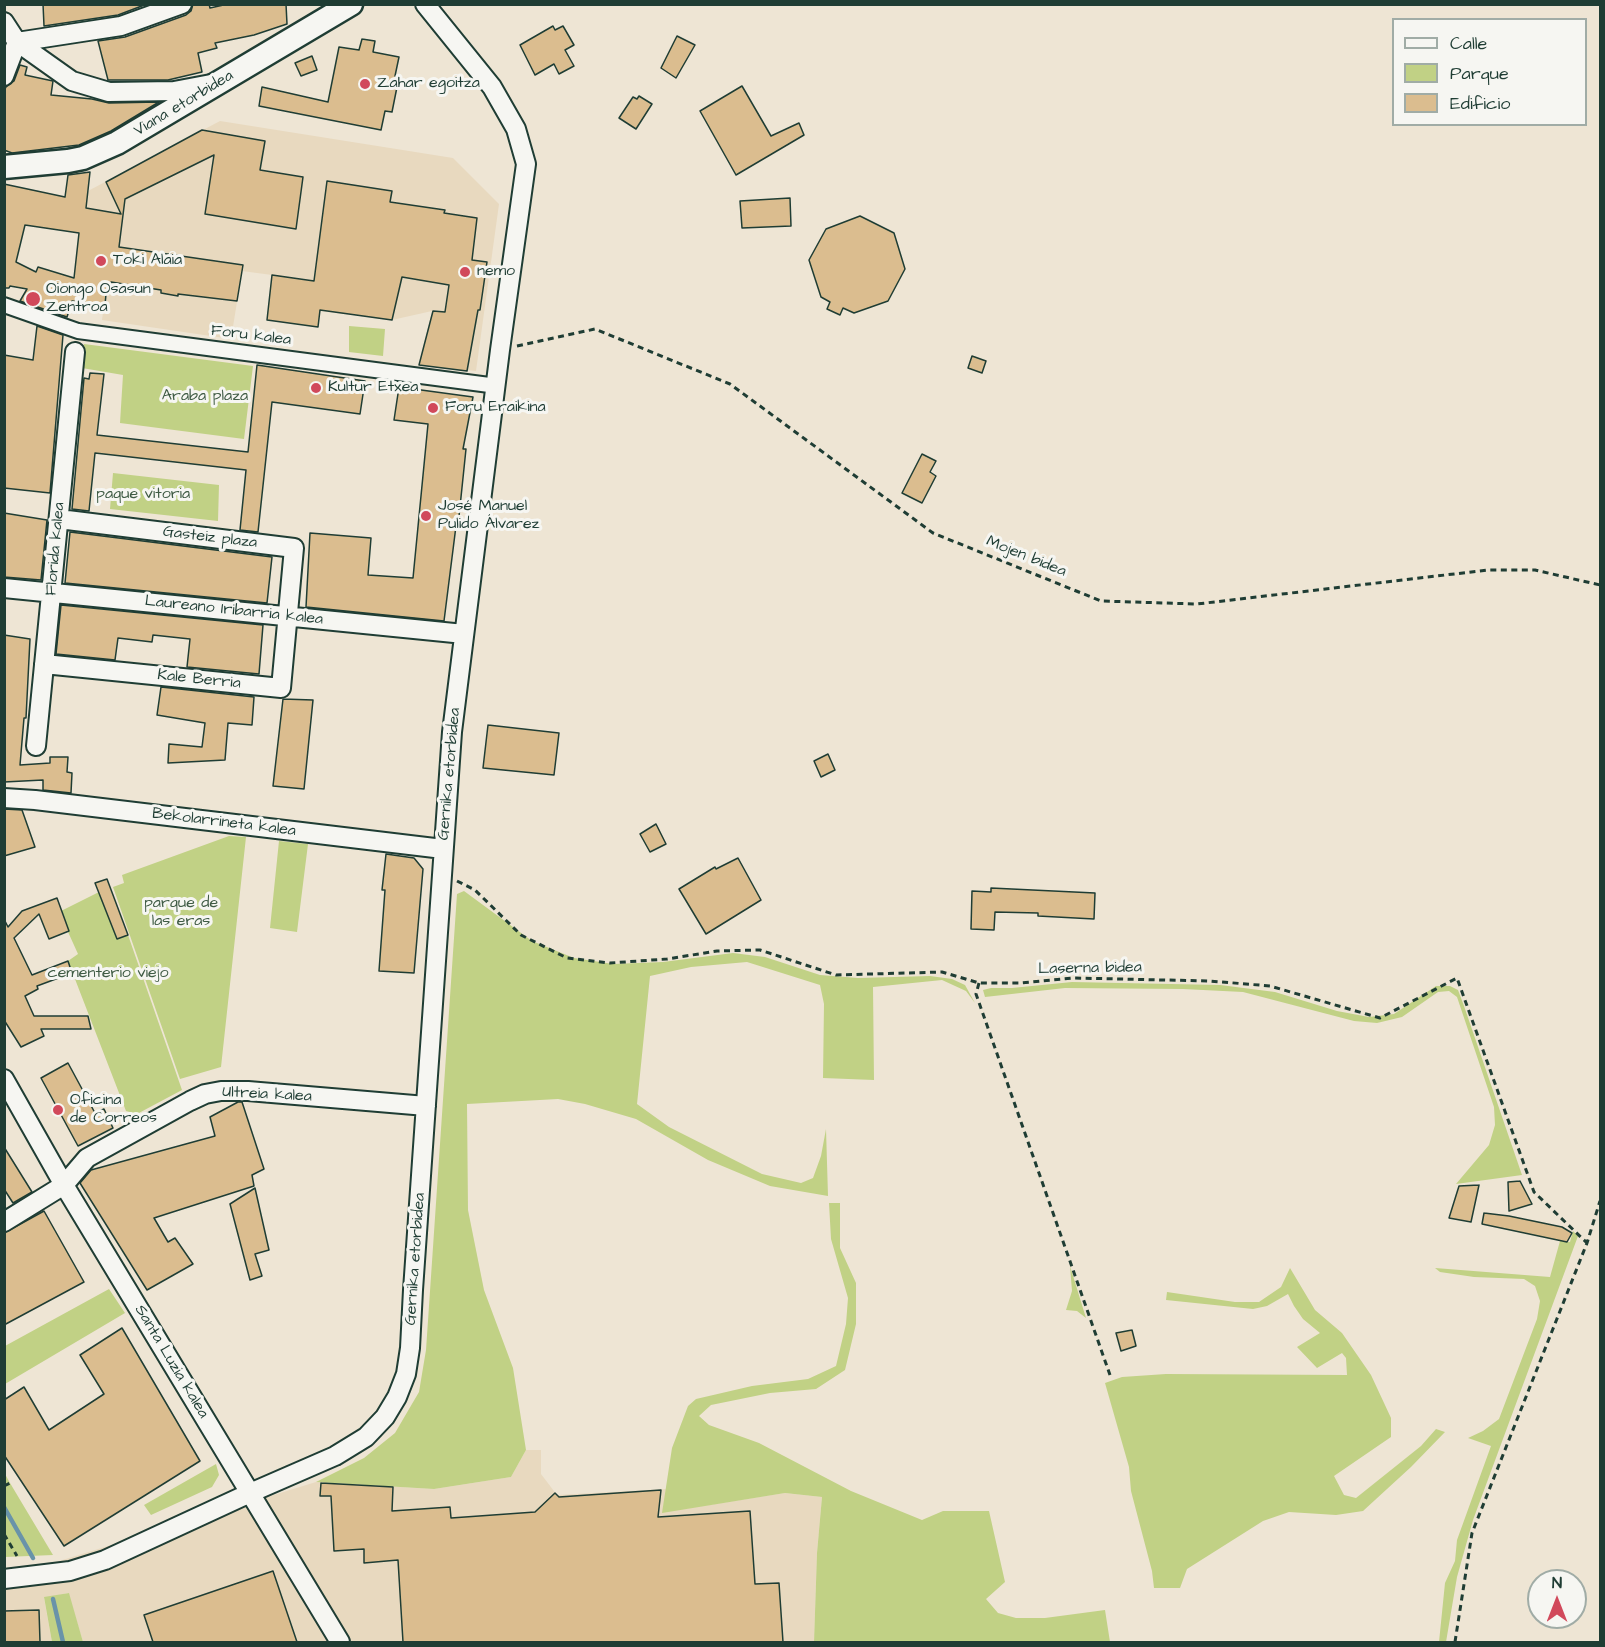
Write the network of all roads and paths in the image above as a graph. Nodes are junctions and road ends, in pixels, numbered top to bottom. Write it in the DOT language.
graph roads {
  1 [pos="182,4"];
  2 [pos="351,4"];
  3 [pos="425,4"];
  4 [pos="4,22"];
  5 [pos="17,42"];
  6 [pos="4,75"];
  7 [pos="218,83"];
  8 [pos="4,167"];
  9 [pos="4,305"];
  10 [pos="500,350"];
  11 [pos="75,352"];
  12 [pos="497,386"];
  13 [pos="59,519"];
  14 [pos="1600,585"];
  15 [pos="4,588"];
  16 [pos="53,592"];
  17 [pos="287,616"];
  18 [pos="464,634"];
  19 [pos="45,664"];
  20 [pos="36,746"];
  21 [pos="4,798"];
  22 [pos="443,849"];
  23 [pos="442,874"];
  24 [pos="979,982"];
  25 [pos="4,1079"];
  26 [pos="426,1106"];
  27 [pos="64,1185"];
  28 [pos="1600,1201"];
  29 [pos="4,1222"];
  30 [pos="1587,1243"];
  31 [pos="1110,1375"];
  32 [pos="10,1483"];
  33 [pos="4,1486"];
  34 [pos="250,1493"];
  35 [pos="4,1534"];
  36 [pos="17,1556"];
  37 [pos="4,1579"];
  38 [pos="340,1642"];
  39 [pos="1455,1642"];
  1 -- 5 [label="street"];
  2 -- 7 [label="street, Viana etorbidea"];
  3 -- 10 [label="street, Gernika etorbidea"];
  4 -- 5 [label="street"];
  5 -- 6 [label="street"];
  5 -- 7 [label="street"];
  7 -- 8 [label="street, Viana etorbidea"];
  9 -- 12 [label="street, Foru kalea"];
  10 -- 12 [label="street, Gernika etorbidea"];
  10 -- 14 [label="path, Mojen bidea"];
  11 -- 13 [label="street, Florida kalea"];
  12 -- 18 [label="street, Gernika etorbidea"];
  13 -- 16 [label="street, Florida kalea"];
  13 -- 17 [label="street, Gasteiz plaza"];
  15 -- 16 [label="street, Laureano Iribarria kalea"];
  16 -- 17 [label="street, Laureano Iribarria kalea"];
  16 -- 19 [label="street, Florida kalea"];
  17 -- 18 [label="street, Laureano Iribarria kalea"];
  17 -- 19 [label="street, Kale Berria"];
  18 -- 22 [label="street, Gernika etorbidea"];
  19 -- 20 [label="street, Florida kalea"];
  21 -- 22 [label="street, Bekolarrineta kalea"];
  22 -- 23 [label="street, Gernika etorbidea"];
  23 -- 24 [label="path, Laserna bidea"];
  23 -- 26 [label="street, Gernika etorbidea"];
  24 -- 30 [label="path, Laserna bidea"];
  24 -- 31 [label="path"];
  25 -- 27 [label="street, Santa Luzia kalea"];
  26 -- 27 [label="street, Ultreia kalea"];
  26 -- 34 [label="street, Gernika etorbidea"];
  27 -- 29 [label="street, Ultreia kalea"];
  27 -- 34 [label="street, Santa Luzia kalea"];
  28 -- 30 [label="path"];
  30 -- 39 [label="path"];
  32 -- 33 [label="path"];
  34 -- 37 [label="street, Gernika etorbidea"];
  34 -- 38 [label="street, Santa Luzia kalea"];
  35 -- 36 [label="path"];
}
